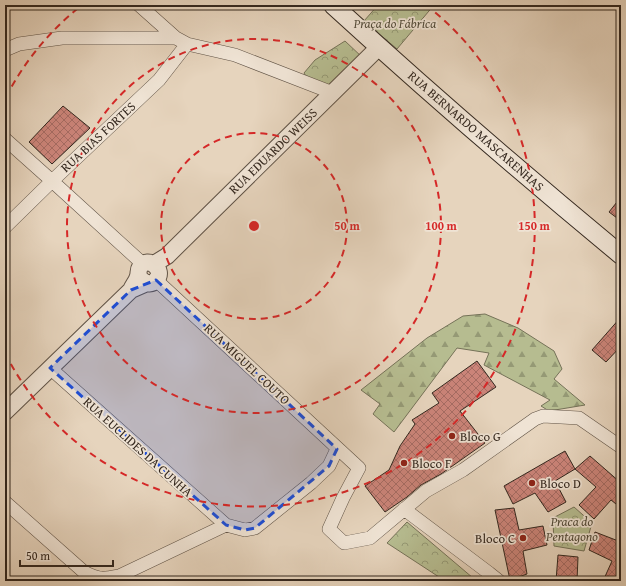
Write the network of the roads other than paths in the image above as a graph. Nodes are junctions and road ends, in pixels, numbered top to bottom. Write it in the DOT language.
graph roads {
  1 [pos="139,5"];
  2 [pos="333,5"];
  3 [pos="181,41"];
  4 [pos="380,47"];
  5 [pos="5,50"];
  6 [pos="333,93"];
  7 [pos="5,139"];
  8 [pos="52,181"];
  9 [pos="5,227"];
  10 [pos="621,255"];
  11 [pos="152,270"];
  12 [pos="50,368"];
  13 [pos="5,412"];
  14 [pos="621,447"];
  15 [pos="337,448"];
  16 [pos="5,502"];
  17 [pos="404,508"];
  18 [pos="226,525"];
  19 [pos="499,581"];
  1 -- 3 [label="street"];
  2 -- 4 [label="main road, RUA BERNARDO MASCARENHAS"];
  3 -- 5 [label="street"];
  3 -- 6 [label="street"];
  3 -- 8 [label="street, RUA BIAS FORTES"];
  4 -- 6 [label="street, RUA EDUARDO WEISS"];
  4 -- 10 [label="main road, RUA BERNARDO MASCARENHAS"];
  6 -- 11 [label="street, RUA EDUARDO WEISS"];
  7 -- 8 [label="street, RUA MIGUEL COUTO"];
  8 -- 9 [label="street, RUA BIAS FORTES"];
  8 -- 11 [label="street, RUA MIGUEL COUTO"];
  11 -- 12 [label="street, RUA EDUARDO WEISS"];
  11 -- 15 [label="street, RUA MIGUEL COUTO"];
  12 -- 13 [label="street, RUA EDUARDO WEISS"];
  12 -- 18 [label="street, RUA EUCLIDES DA CUNHA"];
  14 -- 17 [label="street"];
  15 -- 17 [label="street, RUA MIGUEL COUTO"];
  15 -- 18 [label="street"];
  16 -- 18 [label="street"];
  17 -- 19 [label="street"];
}
